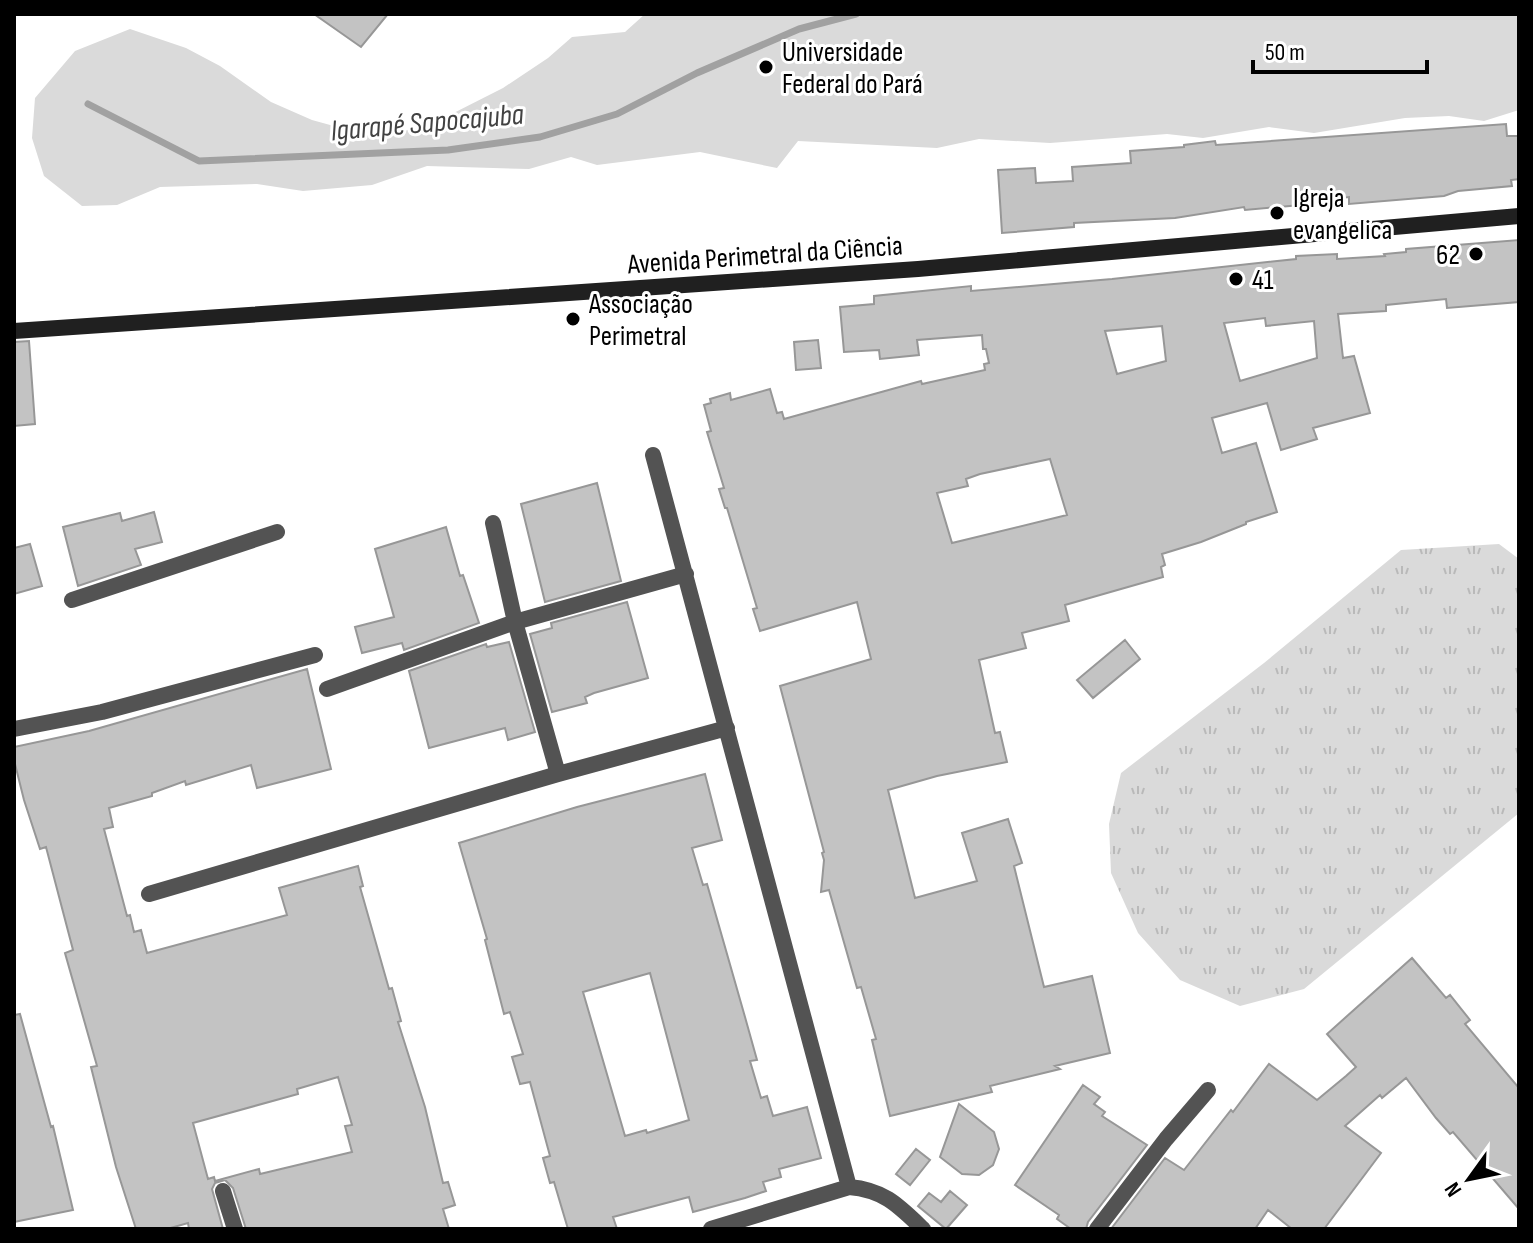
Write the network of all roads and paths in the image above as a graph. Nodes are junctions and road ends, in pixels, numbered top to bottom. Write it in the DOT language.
graph roads {
  1 [pos="1519,216"];
  2 [pos="14,331"];
  3 [pos="653,455"];
  4 [pos="493,523"];
  5 [pos="277,532"];
  6 [pos="686,574"];
  7 [pos="72,600"];
  8 [pos="515,622"];
  9 [pos="315,655"];
  10 [pos="327,689"];
  11 [pos="727,728"];
  12 [pos="14,729"];
  13 [pos="558,774"];
  14 [pos="149,894"];
  15 [pos="1208,1090"];
  16 [pos="849,1187"];
  17 [pos="223,1191"];
  18 [pos="235,1229"];
  19 [pos="711,1229"];
  20 [pos="923,1229"];
  21 [pos="1097,1229"];
  1 -- 2 [label="main road, Avenida Perimetral da Ciência"];
  3 -- 6 [label="street"];
  4 -- 8 [label="street"];
  5 -- 7 [label="street"];
  6 -- 8 [label="street"];
  6 -- 11 [label="street"];
  8 -- 10 [label="street"];
  8 -- 13 [label="street"];
  9 -- 12 [label="street"];
  11 -- 13 [label="street"];
  11 -- 16 [label="street"];
  13 -- 14 [label="street"];
  15 -- 21 [label="street"];
  16 -- 19 [label="street"];
  16 -- 20 [label="street"];
  17 -- 18 [label="street"];
}
